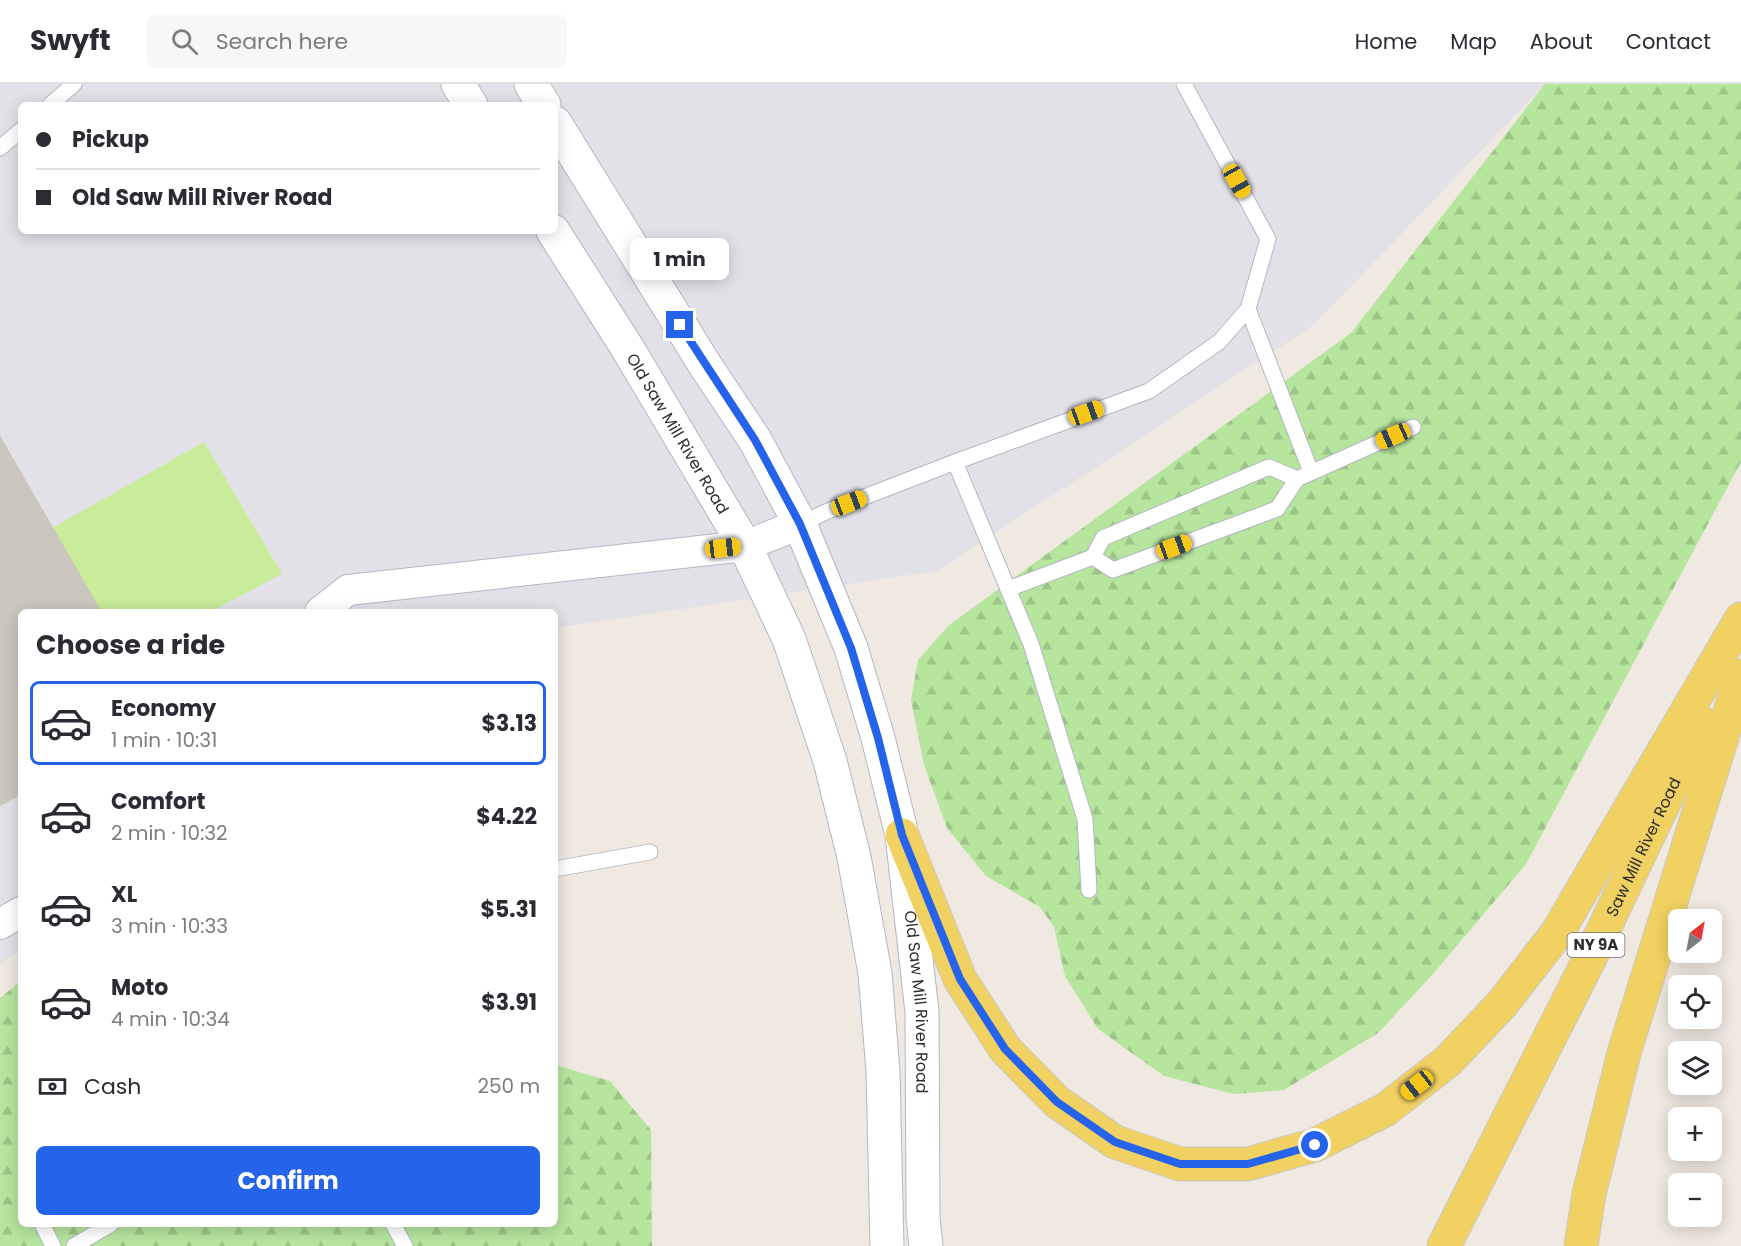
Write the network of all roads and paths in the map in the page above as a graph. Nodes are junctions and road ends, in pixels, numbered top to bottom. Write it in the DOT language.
graph roads {
  1 [pos="74,84"];
  2 [pos="458,84"];
  3 [pos="531,84"];
  4 [pos="1184,84"];
  5 [pos="53,102"];
  6 [pos="469,102"];
  7 [pos="542,102"];
  8 [pos="558,128"];
  9 [pos="18,133"];
  10 [pos="0,148"];
  11 [pos="555,234"];
  12 [pos="1248,309"];
  13 [pos="1413,427"];
  14 [pos="955,462"];
  15 [pos="1304,476"];
  16 [pos="800,524"];
  17 [pos="745,546"];
  18 [pos="1093,557"];
  19 [pos="1008,589"];
  20 [pos="324,609"];
  21 [pos="1741,619"];
  22 [pos="1741,639"];
  23 [pos="1741,676"];
  24 [pos="902,835"];
  25 [pos="650,852"];
  26 [pos="558,868"];
  27 [pos="1089,890"];
  28 [pos="18,914"];
  29 [pos="0,924"];
  30 [pos="44,1227"];
  31 [pos="106,1227"];
  32 [pos="395,1227"];
  33 [pos="53,1246"];
  34 [pos="74,1246"];
  35 [pos="405,1246"];
  36 [pos="887,1246"];
  37 [pos="926,1246"];
  38 [pos="1444,1246"];
  39 [pos="1581,1246"];
  1 -- 5 [label="lane"];
  2 -- 6 [label="street"];
  3 -- 7 [label="street"];
  4 -- 12 [label="lane"];
  8 -- 16 [label="street, Old Saw Mill River Road"];
  9 -- 10 [label="lane"];
  11 -- 17 [label="street, Old Saw Mill River Road"];
  12 -- 14 [label="lane"];
  12 -- 15 [label="lane"];
  13 -- 15 [label="lane"];
  14 -- 16 [label="lane"];
  14 -- 19 [label="lane"];
  15 -- 18 [label="lane"];
  15 -- 18 [label="lane"];
  16 -- 17 [label="street"];
  16 -- 24 [label="street, Old Saw Mill River Road"];
  17 -- 20 [label="street"];
  17 -- 36 [label="street, Old Saw Mill River Road"];
  18 -- 19 [label="lane"];
  19 -- 27 [label="lane"];
  21 -- 24 [label="main road"];
  22 -- 38 [label="main road, Saw Mill River Road / NY 9A"];
  23 -- 39 [label="main road"];
  24 -- 37 [label="street, Old Saw Mill River Road"];
  25 -- 26 [label="lane"];
  28 -- 29 [label="street"];
  30 -- 33 [label="lane"];
  31 -- 34 [label="lane"];
  32 -- 35 [label="lane"];
}
